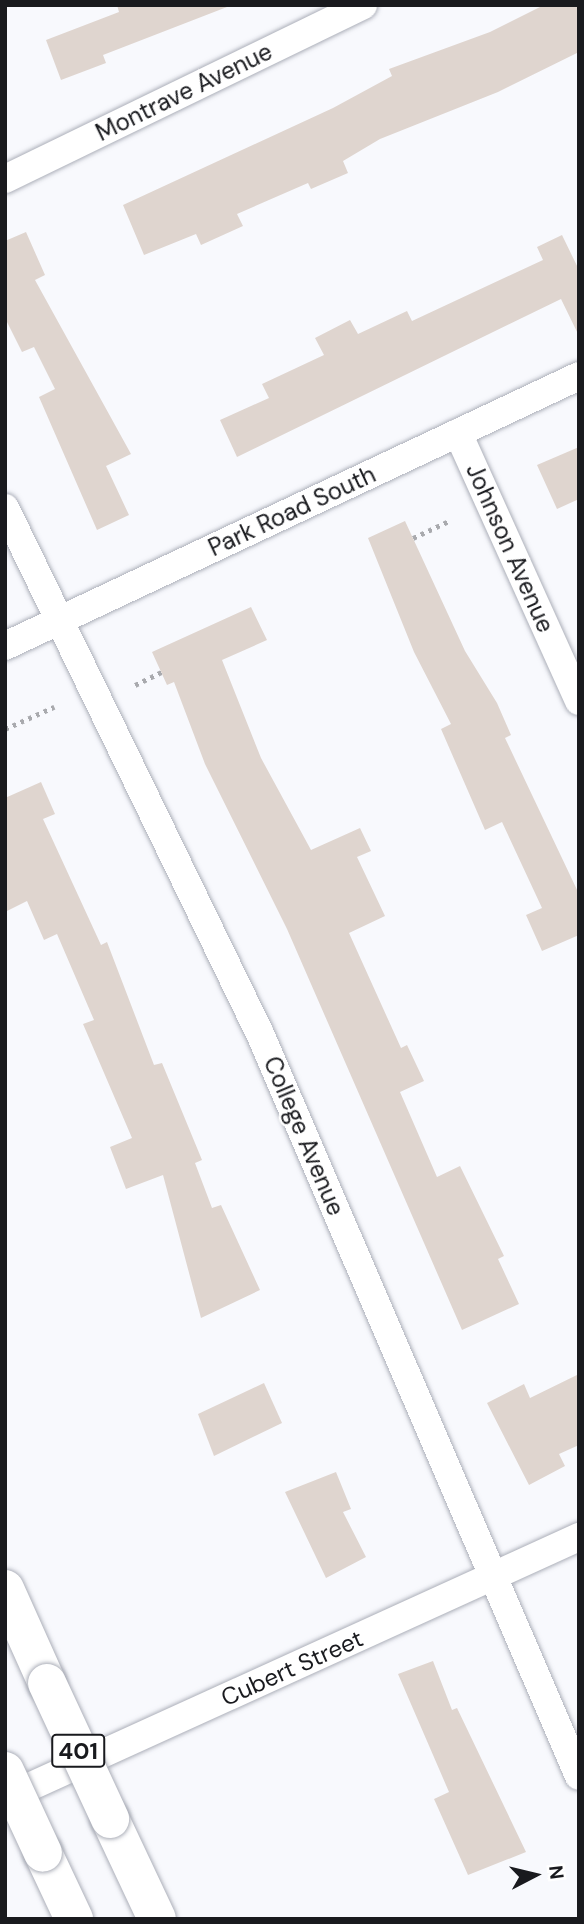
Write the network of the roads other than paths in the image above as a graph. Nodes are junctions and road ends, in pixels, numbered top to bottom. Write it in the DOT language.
graph roads {
  1 [pos="363,5"];
  2 [pos="5,179"];
  3 [pos="579,376"];
  4 [pos="458,433"];
  5 [pos="5,508"];
  6 [pos="56,622"];
  7 [pos="5,646"];
  8 [pos="579,701"];
  9 [pos="579,1537"];
  10 [pos="493,1578"];
  11 [pos="5,1589"];
  12 [pos="5,1771"];
  13 [pos="579,1776"];
  14 [pos="5,1798"];
  15 [pos="74,1919"];
  16 [pos="157,1919"];
  1 -- 2 [label="street, Montrave Avenue"];
  3 -- 4 [label="street, Park Road South"];
  4 -- 6 [label="street, Park Road South"];
  4 -- 8 [label="street, Johnson Avenue"];
  5 -- 6 [label="street, College Avenue"];
  6 -- 7 [label="street, Park Road South"];
  6 -- 10 [label="street, College Avenue"];
  9 -- 10 [label="street, Cubert Street"];
  10 -- 13 [label="street, College Avenue"];
  10 -- 14 [label="street, Cubert Street"];
  11 -- 16 [label="highway, 401, bridge"];
  12 -- 15 [label="highway, bridge"];
}
